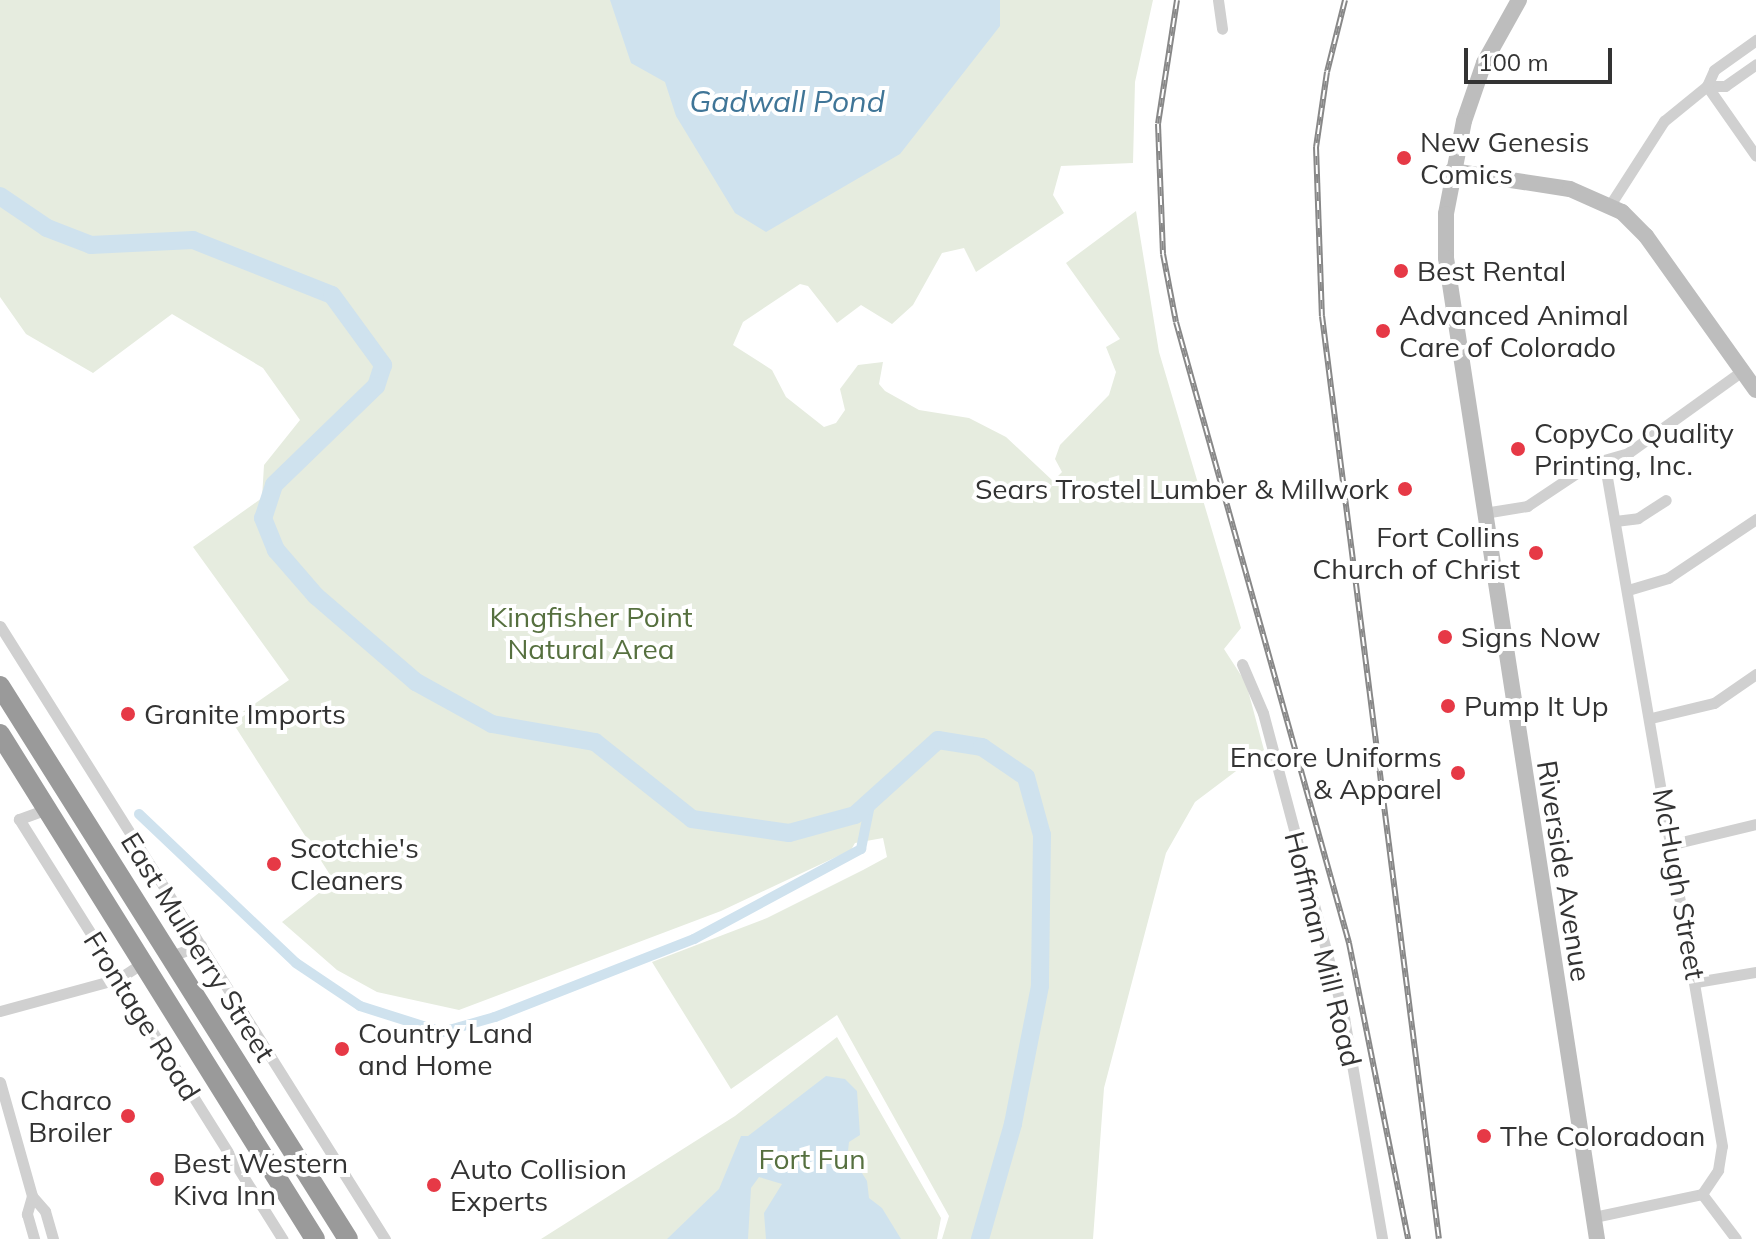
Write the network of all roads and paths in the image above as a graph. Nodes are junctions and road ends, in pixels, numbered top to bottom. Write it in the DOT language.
graph roads {
  1 [pos="1218,0"];
  2 [pos="1519,0"];
  3 [pos="1222,29"];
  4 [pos="1756,40"];
  5 [pos="1756,64"];
  6 [pos="1707,86"];
  7 [pos="1756,156"];
  8 [pos="1452,171"];
  9 [pos="1610,205"];
  10 [pos="1742,371"];
  11 [pos="1756,390"];
  12 [pos="1604,460"];
  13 [pos="1666,500"];
  14 [pos="1484,513"];
  15 [pos="1756,519"];
  16 [pos="1615,521"];
  17 [pos="1628,590"];
  18 [pos="0,626"];
  19 [pos="1242,664"];
  20 [pos="1756,674"];
  21 [pos="0,687"];
  22 [pos="1651,718"];
  23 [pos="0,734"];
  24 [pos="47,809"];
  25 [pos="1756,824"];
  26 [pos="1673,844"];
  27 [pos="201,945"];
  28 [pos="171,956"];
  29 [pos="143,963"];
  30 [pos="1756,972"];
  31 [pos="118,979"];
  32 [pos="1696,982"];
  33 [pos="0,1011"];
  34 [pos="248,1079"];
  35 [pos="0,1082"];
  36 [pos="1702,1194"];
  37 [pos="32,1196"];
  38 [pos="1594,1217"];
  39 [pos="34,1239"];
  40 [pos="53,1239"];
  41 [pos="282,1239"];
  42 [pos="315,1239"];
  43 [pos="348,1239"];
  44 [pos="385,1239"];
  45 [pos="1382,1239"];
  46 [pos="1597,1239"];
  47 [pos="1736,1239"];
  1 -- 3 [label="street"];
  2 -- 8 [label="main road, Riverside Avenue"];
  4 -- 6 [label="street"];
  5 -- 6 [label="street"];
  6 -- 7 [label="street"];
  6 -- 9 [label="street"];
  8 -- 9 [label="main road"];
  8 -- 14 [label="main road, Riverside Avenue"];
  9 -- 10 [label="main road"];
  10 -- 11 [label="main road"];
  10 -- 12 [label="street"];
  12 -- 14 [label="street"];
  12 -- 16 [label="street, McHugh Street"];
  13 -- 16 [label="street"];
  14 -- 38 [label="main road, Riverside Avenue"];
  15 -- 17 [label="street"];
  16 -- 17 [label="street, McHugh Street"];
  17 -- 22 [label="street, McHugh Street"];
  18 -- 27 [label="street"];
  19 -- 45 [label="street, Hoffman Mill Road"];
  20 -- 22 [label="street"];
  21 -- 28 [label="highway, East Mulberry Street"];
  21 -- 29 [label="highway"];
  22 -- 26 [label="street, McHugh Street"];
  23 -- 24 [label="highway, East Mulberry Street"];
  24 -- 29 [label="highway, East Mulberry Street"];
  24 -- 31 [label="street, Frontage Road"];
  25 -- 26 [label="street"];
  26 -- 32 [label="street, McHugh Street"];
  27 -- 28 [label="street"];
  27 -- 44 [label="street"];
  28 -- 34 [label="highway, East Mulberry Street"];
  29 -- 31 [label="street"];
  29 -- 34 [label="highway"];
  29 -- 42 [label="highway, East Mulberry Street"];
  30 -- 32 [label="street"];
  31 -- 33 [label="street"];
  31 -- 41 [label="street, Frontage Road"];
  32 -- 36 [label="street, McHugh Street"];
  34 -- 43 [label="highway, East Mulberry Street"];
  35 -- 37 [label="street"];
  36 -- 38 [label="street"];
  36 -- 47 [label="street"];
  37 -- 39 [label="street"];
  37 -- 40 [label="street"];
  38 -- 46 [label="main road, Riverside Avenue"];
}
